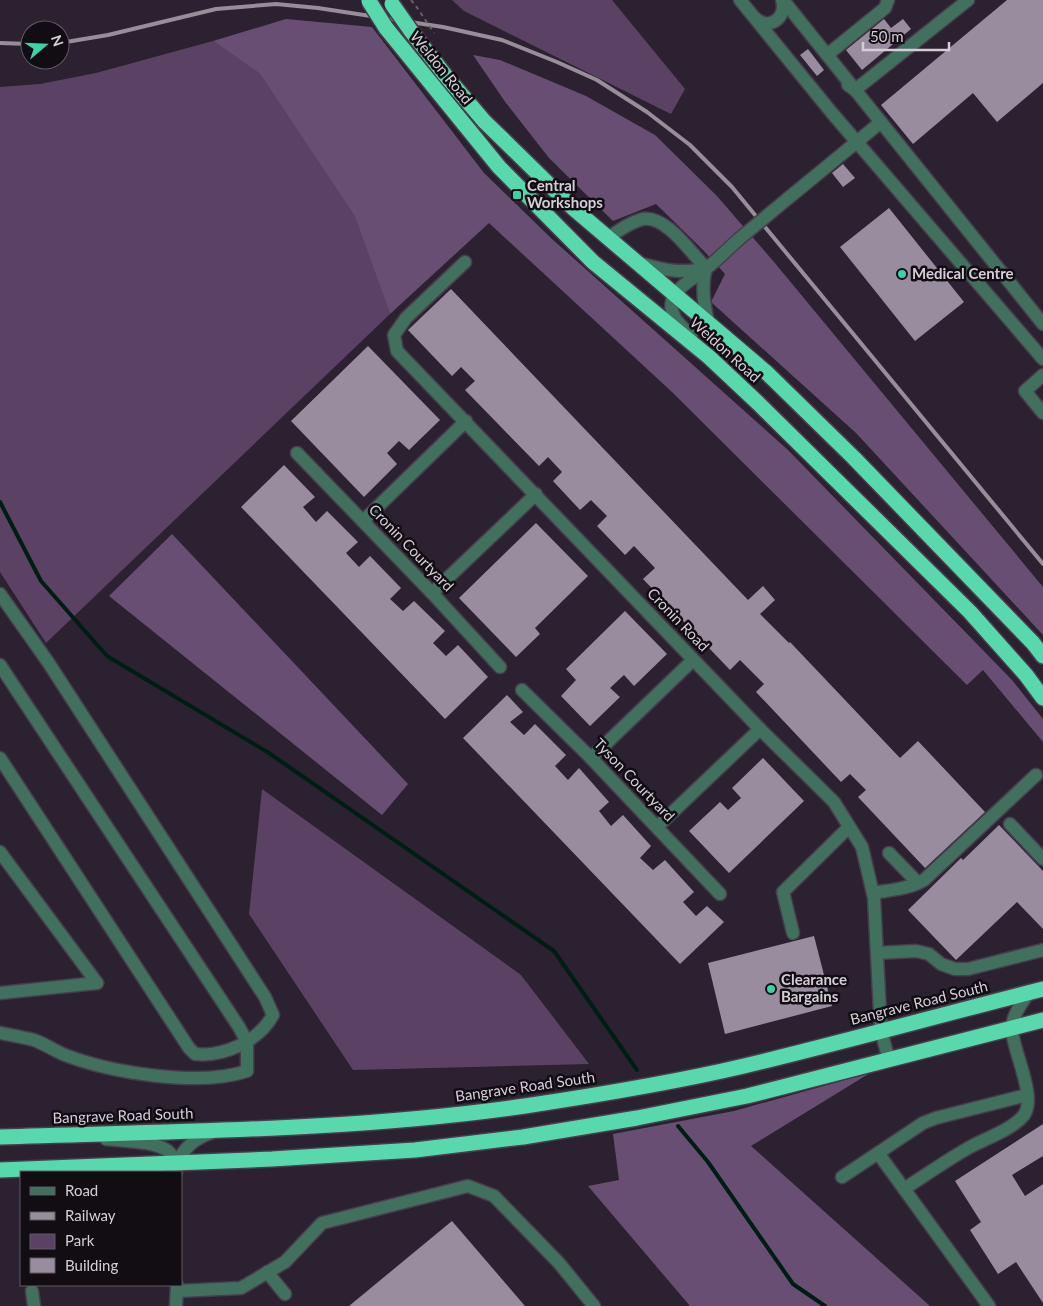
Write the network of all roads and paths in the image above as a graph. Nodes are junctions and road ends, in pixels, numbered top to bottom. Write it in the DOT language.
graph roads {
  1 [pos="369,0"];
  2 [pos="411,0"];
  3 [pos="740,0"];
  4 [pos="751,0"];
  5 [pos="783,0"];
  6 [pos="888,0"];
  7 [pos="968,0"];
  8 [pos="391,2"];
  9 [pos="753,16"];
  10 [pos="798,19"];
  11 [pos="434,33"];
  12 [pos="827,55"];
  13 [pos="855,90"];
  14 [pos="881,122"];
  15 [pos="857,141"];
  16 [pos="608,238"];
  17 [pos="465,262"];
  18 [pos="639,263"];
  19 [pos="706,268"];
  20 [pos="675,293"];
  21 [pos="708,322"];
  22 [pos="1043,324"];
  23 [pos="709,357"];
  24 [pos="1043,359"];
  25 [pos="1043,375"];
  26 [pos="1043,413"];
  27 [pos="466,421"];
  28 [pos="297,453"];
  29 [pos="536,494"];
  30 [pos="363,521"];
  31 [pos="432,593"];
  32 [pos="0,594"];
  33 [pos="1043,656"];
  34 [pos="693,660"];
  35 [pos="0,665"];
  36 [pos="500,667"];
  37 [pos="522,690"];
  38 [pos="1043,698"];
  39 [pos="760,730"];
  40 [pos="0,758"];
  41 [pos="591,758"];
  42 [pos="1036,776"];
  43 [pos="1010,824"];
  44 [pos="657,827"];
  45 [pos="849,827"];
  46 [pos="0,852"];
  47 [pos="889,854"];
  48 [pos="1043,859"];
  49 [pos="918,883"];
  50 [pos="873,892"];
  51 [pos="720,894"];
  52 [pos="793,933"];
  53 [pos="1043,950"];
  54 [pos="877,953"];
  55 [pos="1036,991"];
  56 [pos="0,993"];
  57 [pos="1043,1020"];
  58 [pos="1011,1028"];
  59 [pos="880,1031"];
  60 [pos="0,1032"];
  61 [pos="247,1042"];
  62 [pos="889,1060"];
  63 [pos="1027,1095"];
  64 [pos="220,1130"];
  65 [pos="70,1135"];
  66 [pos="0,1137"];
  67 [pos="878,1153"];
  68 [pos="176,1167"];
  69 [pos="0,1170"];
  70 [pos="842,1177"];
  71 [pos="904,1190"];
  72 [pos="268,1272"];
  73 [pos="176,1288"];
  74 [pos="32,1291"];
  75 [pos="285,1294"];
  76 [pos="34,1306"];
  77 [pos="176,1306"];
  78 [pos="594,1306"];
  79 [pos="989,1306"];
  1 -- 23 [label="highway, Weldon Road, bridge"];
  2 -- 11 [label="path, bridge"];
  3 -- 9 [label="street"];
  4 -- 9 [label="street"];
  5 -- 9 [label="street"];
  5 -- 10 [label="street"];
  6 -- 12 [label="street"];
  7 -- 13 [label="street"];
  8 -- 16 [label="highway, Weldon Road, bridge"];
  9 -- 15 [label="street"];
  10 -- 12 [label="street"];
  10 -- 13 [label="street"];
  12 -- 13 [label="street"];
  13 -- 14 [label="street"];
  14 -- 15 [label="street"];
  14 -- 22 [label="street"];
  15 -- 19 [label="street, bridge"];
  15 -- 24 [label="street"];
  16 -- 18 [label="highway, Weldon Road"];
  16 -- 19 [label="street"];
  17 -- 27 [label="street, Cronin Road"];
  18 -- 19 [label="street"];
  18 -- 20 [label="highway, Weldon Road"];
  19 -- 20 [label="street"];
  19 -- 21 [label="street"];
  20 -- 21 [label="highway, Weldon Road"];
  20 -- 23 [label="street"];
  21 -- 33 [label="highway, Weldon Road"];
  23 -- 38 [label="highway, Weldon Road"];
  25 -- 26 [label="street"];
  27 -- 29 [label="street, Cronin Road"];
  27 -- 30 [label="street"];
  28 -- 30 [label="street, Cronin Courtyard"];
  29 -- 31 [label="street"];
  29 -- 34 [label="street, Cronin Road"];
  30 -- 31 [label="street, Cronin Courtyard"];
  31 -- 36 [label="street, Cronin Courtyard"];
  32 -- 61 [label="street"];
  34 -- 39 [label="street, Cronin Road"];
  34 -- 41 [label="street"];
  35 -- 61 [label="street"];
  37 -- 41 [label="street, Tyson Courtyard"];
  39 -- 44 [label="street"];
  39 -- 45 [label="street, Cronin Road"];
  40 -- 61 [label="street"];
  41 -- 44 [label="street, Tyson Courtyard"];
  42 -- 49 [label="street"];
  43 -- 48 [label="street"];
  44 -- 51 [label="street, Tyson Courtyard"];
  45 -- 50 [label="street, Cronin Road"];
  45 -- 52 [label="street"];
  46 -- 56 [label="street"];
  47 -- 49 [label="street"];
  49 -- 50 [label="street"];
  50 -- 54 [label="street, Cronin Road"];
  53 -- 54 [label="street"];
  54 -- 59 [label="street, Cronin Road"];
  55 -- 58 [label="street"];
  55 -- 59 [label="highway, Bangrave Road South"];
  57 -- 58 [label="highway"];
  58 -- 62 [label="highway"];
  58 -- 63 [label="street"];
  59 -- 62 [label="street, Cronin Road"];
  59 -- 64 [label="highway, Bangrave Road South"];
  60 -- 61 [label="street"];
  62 -- 68 [label="highway"];
  63 -- 67 [label="street"];
  63 -- 71 [label="street"];
  64 -- 65 [label="highway, Bangrave Road South"];
  64 -- 68 [label="street"];
  65 -- 66 [label="highway, Bangrave Road South"];
  65 -- 68 [label="street"];
  67 -- 70 [label="street"];
  67 -- 71 [label="street"];
  68 -- 69 [label="highway"];
  71 -- 79 [label="street"];
  72 -- 73 [label="street"];
  72 -- 75 [label="street"];
  72 -- 78 [label="street"];
  73 -- 77 [label="street"];
  74 -- 76 [label="street"];
}
